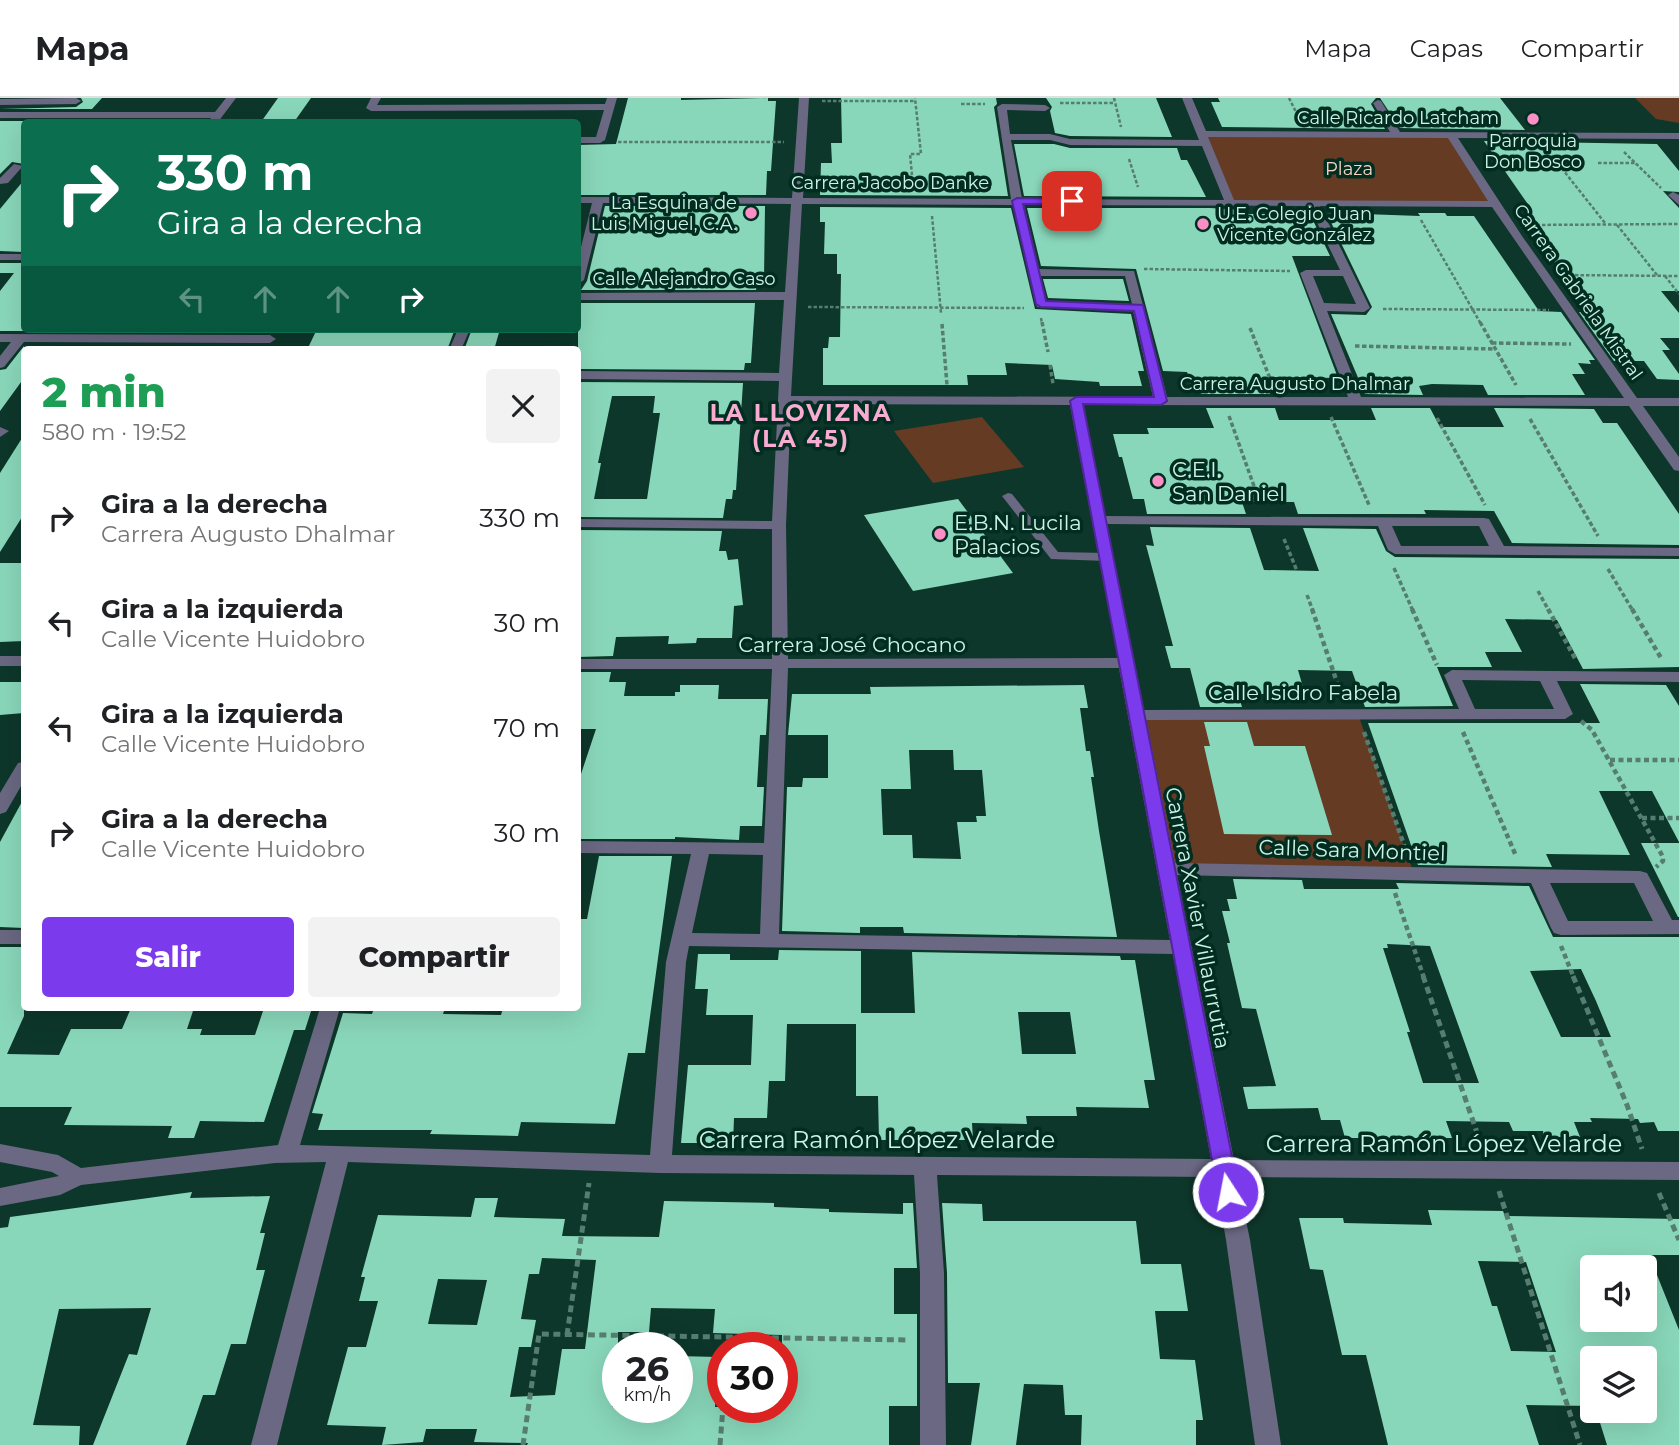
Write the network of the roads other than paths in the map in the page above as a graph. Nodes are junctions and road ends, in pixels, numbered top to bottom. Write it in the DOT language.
graph roads {
  1 [pos="231,98"];
  2 [pos="376,98"];
  3 [pos="1187,98"];
  4 [pos="804,100"];
  5 [pos="0,102"];
  6 [pos="13,102"];
  7 [pos="610,102"];
  8 [pos="1378,103"];
  9 [pos="578,107"];
  10 [pos="0,114"];
  11 [pos="64,115"];
  12 [pos="1047,115"];
  13 [pos="215,119"];
  14 [pos="574,119"];
  15 [pos="1397,135"];
  16 [pos="1451,135"];
  17 [pos="1679,136"];
  18 [pos="1006,137"];
  19 [pos="1203,139"];
  20 [pos="581,140"];
  21 [pos="0,166"];
  22 [pos="21,166"];
  23 [pos="2,181"];
  24 [pos="0,195"];
  25 [pos="581,200"];
  26 [pos="598,200"];
  27 [pos="797,201"];
  28 [pos="1017,201"];
  29 [pos="1230,202"];
  30 [pos="1313,203"];
  31 [pos="1496,204"];
  32 [pos="0,257"];
  33 [pos="21,257"];
  34 [pos="581,265"];
  35 [pos="1034,272"];
  36 [pos="1347,273"];
  37 [pos="581,296"];
  38 [pos="790,302"];
  39 [pos="1320,307"];
  40 [pos="1139,308"];
  41 [pos="53,334"];
  42 [pos="0,338"];
  43 [pos="21,338"];
  44 [pos="270,339"];
  45 [pos="0,364"];
  46 [pos="581,375"];
  47 [pos="786,377"];
  48 [pos="786,400"];
  49 [pos="1076,401"];
  50 [pos="1161,401"];
  51 [pos="1356,401"];
  52 [pos="1632,401"];
  53 [pos="1679,402"];
  54 [pos="1679,467"];
  55 [pos="1008,496"];
  56 [pos="1099,520"];
  57 [pos="1383,521"];
  58 [pos="581,523"];
  59 [pos="779,525"];
  60 [pos="1499,551"];
  61 [pos="1679,552"];
  62 [pos="1106,557"];
  63 [pos="0,661"];
  64 [pos="21,661"];
  65 [pos="1127,663"];
  66 [pos="581,664"];
  67 [pos="780,665"];
  68 [pos="1546,676"];
  69 [pos="1676,677"];
  70 [pos="1462,714"];
  71 [pos="1136,715"];
  72 [pos="21,772"];
  73 [pos="0,807"];
  74 [pos="581,847"];
  75 [pos="701,849"];
  76 [pos="773,849"];
  77 [pos="1166,869"];
  78 [pos="1531,877"];
  79 [pos="1672,927"];
  80 [pos="0,937"];
  81 [pos="21,937"];
  82 [pos="680,939"];
  83 [pos="769,939"];
  84 [pos="1180,947"];
  85 [pos="329,1011"];
  86 [pos="0,1153"];
  87 [pos="339,1153"];
  88 [pos="286,1155"];
  89 [pos="660,1164"];
  90 [pos="925,1166"];
  91 [pos="1224,1167"];
  92 [pos="1679,1171"];
  93 [pos="77,1177"];
  94 [pos="0,1197"];
  95 [pos="264,1445"];
  96 [pos="933,1445"];
  97 [pos="1268,1445"];
  1 -- 13 [label="street"];
  2 -- 9 [label="street"];
  3 -- 19 [label="street"];
  4 -- 27 [label="street"];
  5 -- 6 [label="street"];
  6 -- 10 [label="street"];
  6 -- 11 [label="street"];
  7 -- 9 [label="street"];
  7 -- 20 [label="street"];
  8 -- 15 [label="street"];
  9 -- 14 [label="street"];
  10 -- 11 [label="street"];
  11 -- 13 [label="street"];
  12 -- 18 [label="street"];
  12 -- 18 [label="street"];
  12 -- 19 [label="street, Calle Ricardo Latcham"];
  15 -- 16 [label="street, Calle Ricardo Latcham"];
  15 -- 19 [label="street, Calle Ricardo Latcham"];
  16 -- 17 [label="street, Calle Ricardo Latcham"];
  16 -- 31 [label="street, Carrera Gabriela Mistral"];
  18 -- 28 [label="street"];
  19 -- 29 [label="street"];
  21 -- 22 [label="street"];
  22 -- 23 [label="street"];
  23 -- 24 [label="street"];
  25 -- 26 [label="street, Carrera Jacobo Danke"];
  26 -- 27 [label="street, Carrera Jacobo Danke"];
  26 -- 34 [label="street"];
  27 -- 28 [label="street, Carrera Jacobo Danke"];
  27 -- 38 [label="street"];
  28 -- 29 [label="street, Carrera Jacobo Danke"];
  28 -- 35 [label="street"];
  29 -- 30 [label="street, Carrera Jacobo Danke"];
  30 -- 31 [label="street, Carrera Jacobo Danke"];
  30 -- 36 [label="street"];
  31 -- 52 [label="street, Carrera Gabriela Mistral"];
  32 -- 33 [label="street"];
  35 -- 40 [label="street"];
  35 -- 40 [label="street"];
  36 -- 39 [label="street"];
  36 -- 39 [label="street"];
  37 -- 38 [label="street, Calle Alejandro Caso"];
  38 -- 47 [label="street"];
  39 -- 51 [label="street"];
  40 -- 50 [label="street"];
  41 -- 43 [label="street"];
  41 -- 44 [label="street"];
  42 -- 43 [label="street"];
  43 -- 45 [label="street"];
  46 -- 47 [label="street"];
  47 -- 48 [label="street"];
  48 -- 49 [label="street, Carrera Augusto Dhalmar"];
  48 -- 59 [label="street"];
  49 -- 50 [label="street, Carrera Augusto Dhalmar"];
  49 -- 56 [label="street, Carrera Xavier Villaurrutia"];
  50 -- 51 [label="street, Carrera Augusto Dhalmar"];
  51 -- 52 [label="street, Carrera Augusto Dhalmar"];
  52 -- 53 [label="street, Carrera Augusto Dhalmar"];
  52 -- 54 [label="street, Carrera Gabriela Mistral"];
  55 -- 62 [label="lane"];
  56 -- 57 [label="street"];
  56 -- 62 [label="street, Carrera Xavier Villaurrutia"];
  57 -- 60 [label="street"];
  57 -- 60 [label="street"];
  58 -- 59 [label="street"];
  59 -- 67 [label="street"];
  60 -- 61 [label="street"];
  62 -- 65 [label="street, Carrera Xavier Villaurrutia"];
  63 -- 64 [label="street"];
  65 -- 67 [label="street, Carrera José Chocano"];
  65 -- 71 [label="street, Carrera Xavier Villaurrutia"];
  66 -- 67 [label="street, Carrera José Chocano"];
  67 -- 76 [label="street"];
  68 -- 69 [label="street"];
  68 -- 70 [label="street"];
  68 -- 70 [label="street, Calle Isidro Fabela"];
  70 -- 71 [label="street, Calle Isidro Fabela"];
  71 -- 77 [label="street, Carrera Xavier Villaurrutia"];
  72 -- 73 [label="street"];
  74 -- 75 [label="street"];
  75 -- 76 [label="street"];
  75 -- 82 [label="street"];
  76 -- 83 [label="street"];
  77 -- 78 [label="street, Calle Sara Montiel"];
  77 -- 84 [label="street, Carrera Xavier Villaurrutia"];
  78 -- 79 [label="street, Calle Sara Montiel"];
  78 -- 79 [label="street"];
  80 -- 81 [label="street"];
  82 -- 83 [label="street"];
  82 -- 89 [label="street"];
  83 -- 84 [label="street"];
  84 -- 91 [label="street, Carrera Xavier Villaurrutia"];
  85 -- 88 [label="street"];
  86 -- 93 [label="street"];
  87 -- 88 [label="street, Carrera Ramón López Velarde"];
  87 -- 89 [label="street, Carrera Ramón López Velarde"];
  87 -- 95 [label="street"];
  88 -- 93 [label="street, Carrera Ramón López Velarde"];
  89 -- 90 [label="street, Carrera Ramón López Velarde"];
  90 -- 91 [label="street, Carrera Ramón López Velarde"];
  90 -- 96 [label="street"];
  91 -- 92 [label="street, Carrera Ramón López Velarde"];
  91 -- 97 [label="street, Carrera Xavier Villaurrutia"];
  93 -- 94 [label="street, Carrera Ramón López Velarde"];
}
